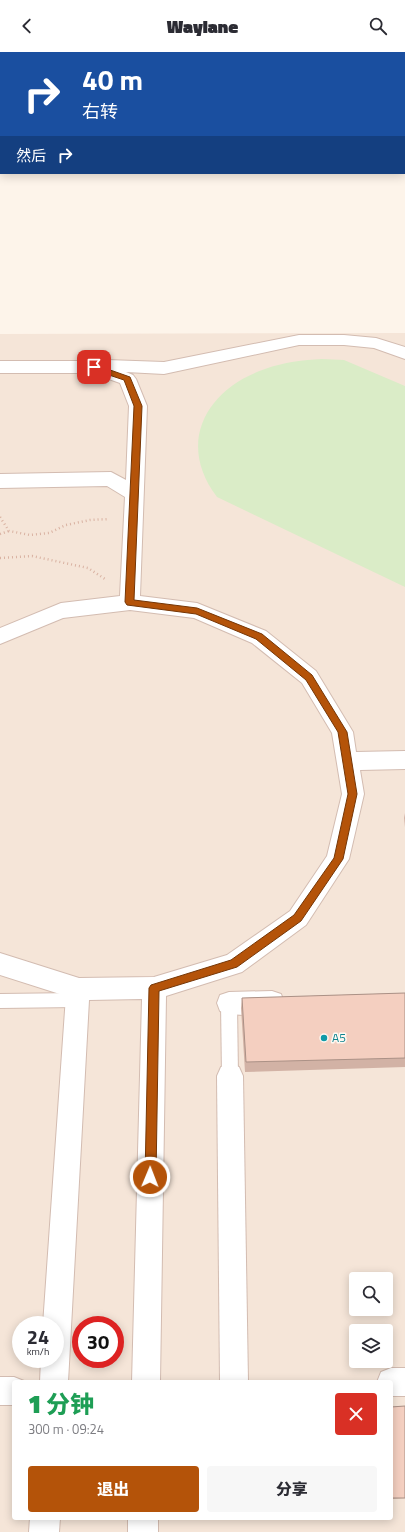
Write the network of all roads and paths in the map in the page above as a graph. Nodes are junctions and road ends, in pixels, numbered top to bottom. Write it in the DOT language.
graph roads {
  1 [pos="405,353"];
  2 [pos="106,366"];
  3 [pos="0,367"];
  4 [pos="0,481"];
  5 [pos="134,494"];
  6 [pos="0,517"];
  7 [pos="133,517"];
  8 [pos="9,531"];
  9 [pos="0,534"];
  10 [pos="0,558"];
  11 [pos="105,579"];
  12 [pos="130,602"];
  13 [pos="0,636"];
  14 [pos="347,760"];
  15 [pos="405,760"];
  16 [pos="0,964"];
  17 [pos="154,988"];
  18 [pos="78,994"];
  19 [pos="0,1001"];
  20 [pos="290,1002"];
  21 [pos="229,1003"];
  22 [pos="230,1076"];
  23 [pos="54,1380"];
  24 [pos="146,1380"];
  25 [pos="234,1380"];
  26 [pos="393,1382"];
  27 [pos="405,1382"];
  28 [pos="0,1391"];
  29 [pos="12,1391"];
  30 [pos="45,1520"];
  31 [pos="143,1520"];
  32 [pos="44,1532"];
  33 [pos="143,1532"];
  1 -- 2 [label="street"];
  3 -- 5 [label="street"];
  4 -- 5 [label="street"];
  5 -- 7 [label="street"];
  6 -- 8 [label="path"];
  7 -- 8 [label="path"];
  7 -- 12 [label="street"];
  8 -- 9 [label="path"];
  10 -- 11 [label="path"];
  12 -- 13 [label="street"];
  12 -- 14 [label="street"];
  14 -- 15 [label="street"];
  14 -- 17 [label="street"];
  16 -- 18 [label="street"];
  17 -- 18 [label="street"];
  17 -- 24 [label="street"];
  18 -- 19 [label="lane"];
  18 -- 23 [label="street"];
  20 -- 21 [label="street"];
  21 -- 22 [label="lane"];
  22 -- 25 [label="street"];
  26 -- 27 [label="street"];
  28 -- 29 [label="street"];
  30 -- 32 [label="street"];
  31 -- 33 [label="street"];
}
